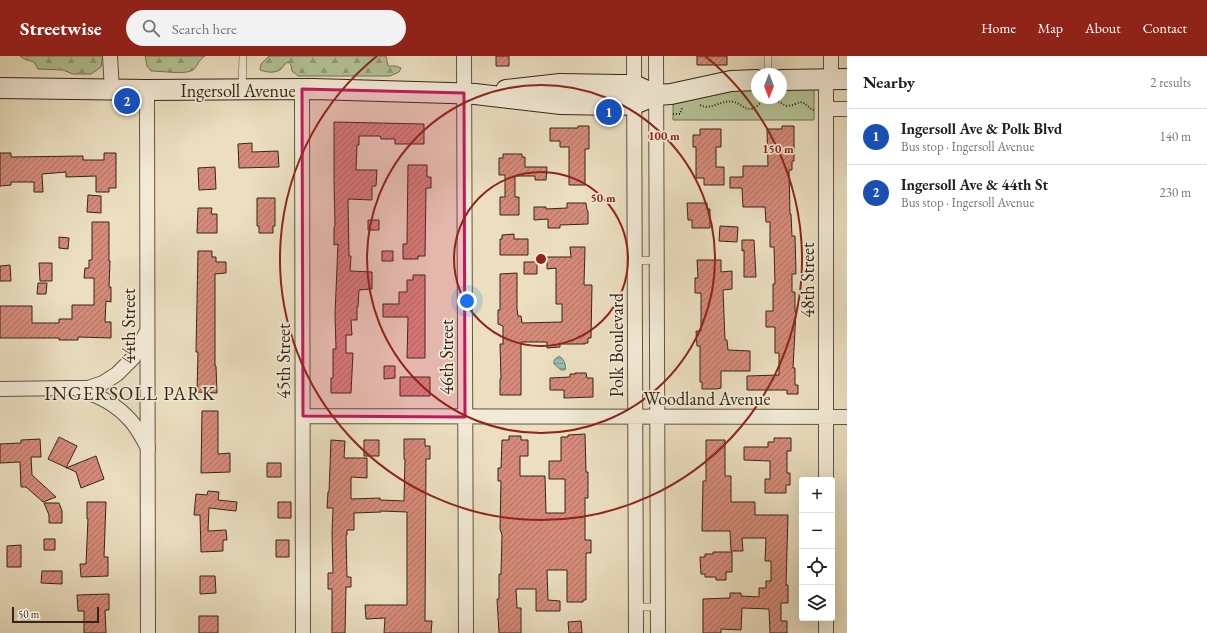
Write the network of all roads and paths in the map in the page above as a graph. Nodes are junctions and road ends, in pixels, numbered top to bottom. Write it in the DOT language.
graph roads {
  1 [pos="110,56"];
  2 [pos="243,56"];
  3 [pos="464,56"];
  4 [pos="634,56"];
  5 [pos="656,56"];
  6 [pos="768,56"];
  7 [pos="831,56"];
  8 [pos="768,68"];
  9 [pos="835,79"];
  10 [pos="751,80"];
  11 [pos="787,80"];
  12 [pos="0,88"];
  13 [pos="242,89"];
  14 [pos="302,89"];
  15 [pos="112,90"];
  16 [pos="147,90"];
  17 [pos="469,94"];
  18 [pos="634,94"];
  19 [pos="656,95"];
  20 [pos="696,103"];
  21 [pos="685,105"];
  22 [pos="847,109"];
  23 [pos="821,110"];
  24 [pos="673,114"];
  25 [pos="657,260"];
  26 [pos="634,261"];
  27 [pos="147,330"];
  28 [pos="71,388"];
  29 [pos="0,389"];
  30 [pos="303,416"];
  31 [pos="465,416"];
  32 [pos="635,417"];
  33 [pos="657,417"];
  34 [pos="826,417"];
  35 [pos="847,417"];
  36 [pos="148,448"];
  37 [pos="826,477"];
  38 [pos="636,607"];
  39 [pos="658,607"];
  40 [pos="826,621"];
  41 [pos="148,633"];
  42 [pos="303,633"];
  43 [pos="466,633"];
  44 [pos="636,633"];
  45 [pos="658,633"];
  46 [pos="826,633"];
  1 -- 15 [label="street"];
  2 -- 13 [label="lane"];
  3 -- 17 [label="street, 46th Street"];
  4 -- 18 [label="street, Polk Boulevard"];
  5 -- 19 [label="street"];
  6 -- 8 [label="lane"];
  7 -- 9 [label="street, 48th Street"];
  9 -- 11 [label="main road"];
  9 -- 23 [label="street, 48th Street"];
  10 -- 19 [label="main road, Ingersoll Avenue"];
  12 -- 15 [label="main road, Ingersoll Avenue"];
  13 -- 14 [label="main road, Ingersoll Avenue"];
  13 -- 16 [label="main road, Ingersoll Avenue"];
  14 -- 17 [label="main road, Ingersoll Avenue"];
  14 -- 30 [label="street, 45th Street"];
  15 -- 16 [label="main road, Ingersoll Avenue"];
  16 -- 27 [label="street, 44th Street"];
  17 -- 18 [label="main road, Ingersoll Avenue"];
  17 -- 31 [label="street, 46th Street"];
  18 -- 19 [label="main road, Ingersoll Avenue"];
  18 -- 26 [label="street, Polk Boulevard"];
  19 -- 25 [label="street"];
  20 -- 23 [label="path"];
  21 -- 24 [label="path"];
  22 -- 23 [label="street"];
  23 -- 34 [label="street, 48th Street"];
  25 -- 26 [label="lane"];
  25 -- 33 [label="street"];
  26 -- 32 [label="street, Polk Boulevard"];
  27 -- 28 [label="street"];
  27 -- 36 [label="street, 44th Street"];
  28 -- 29 [label="street"];
  28 -- 36 [label="street"];
  30 -- 31 [label="street, Woodland Avenue"];
  30 -- 42 [label="street, 45th Street"];
  31 -- 32 [label="street, Woodland Avenue"];
  31 -- 43 [label="street, 46th Street"];
  32 -- 33 [label="street, Woodland Avenue"];
  32 -- 38 [label="street, Polk Boulevard"];
  33 -- 34 [label="street, Woodland Avenue"];
  33 -- 39 [label="street"];
  34 -- 35 [label="street, Woodland Avenue"];
  34 -- 37 [label="street, 48th Street"];
  36 -- 41 [label="street, 44th Street"];
  38 -- 39 [label="lane"];
  38 -- 44 [label="street, Polk Boulevard"];
  39 -- 45 [label="street"];
  40 -- 46 [label="street"];
}
